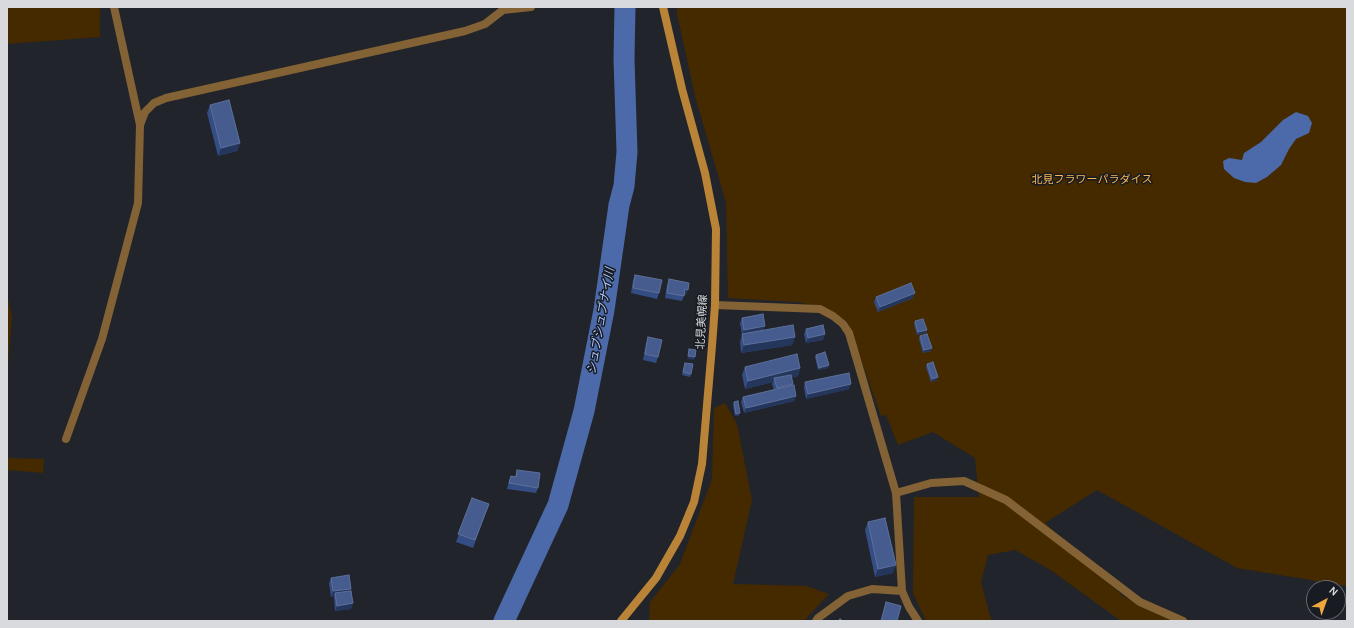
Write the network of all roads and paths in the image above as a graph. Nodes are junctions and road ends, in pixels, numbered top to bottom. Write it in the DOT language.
graph roads {
  1 [pos="114,7"];
  2 [pos="531,7"];
  3 [pos="663,7"];
  4 [pos="140,125"];
  5 [pos="715,305"];
  6 [pos="66,439"];
  7 [pos="896,493"];
  8 [pos="902,590"];
  9 [pos="621,621"];
  10 [pos="816,621"];
  11 [pos="918,621"];
  12 [pos="1183,621"];
  1 -- 4 [label="street"];
  2 -- 4 [label="street"];
  3 -- 5 [label="main road, 北見美幌線"];
  4 -- 6 [label="street"];
  5 -- 7 [label="street"];
  5 -- 9 [label="main road, 北見美幌線"];
  7 -- 8 [label="street"];
  7 -- 12 [label="street"];
  8 -- 10 [label="street"];
  8 -- 11 [label="street"];
}
